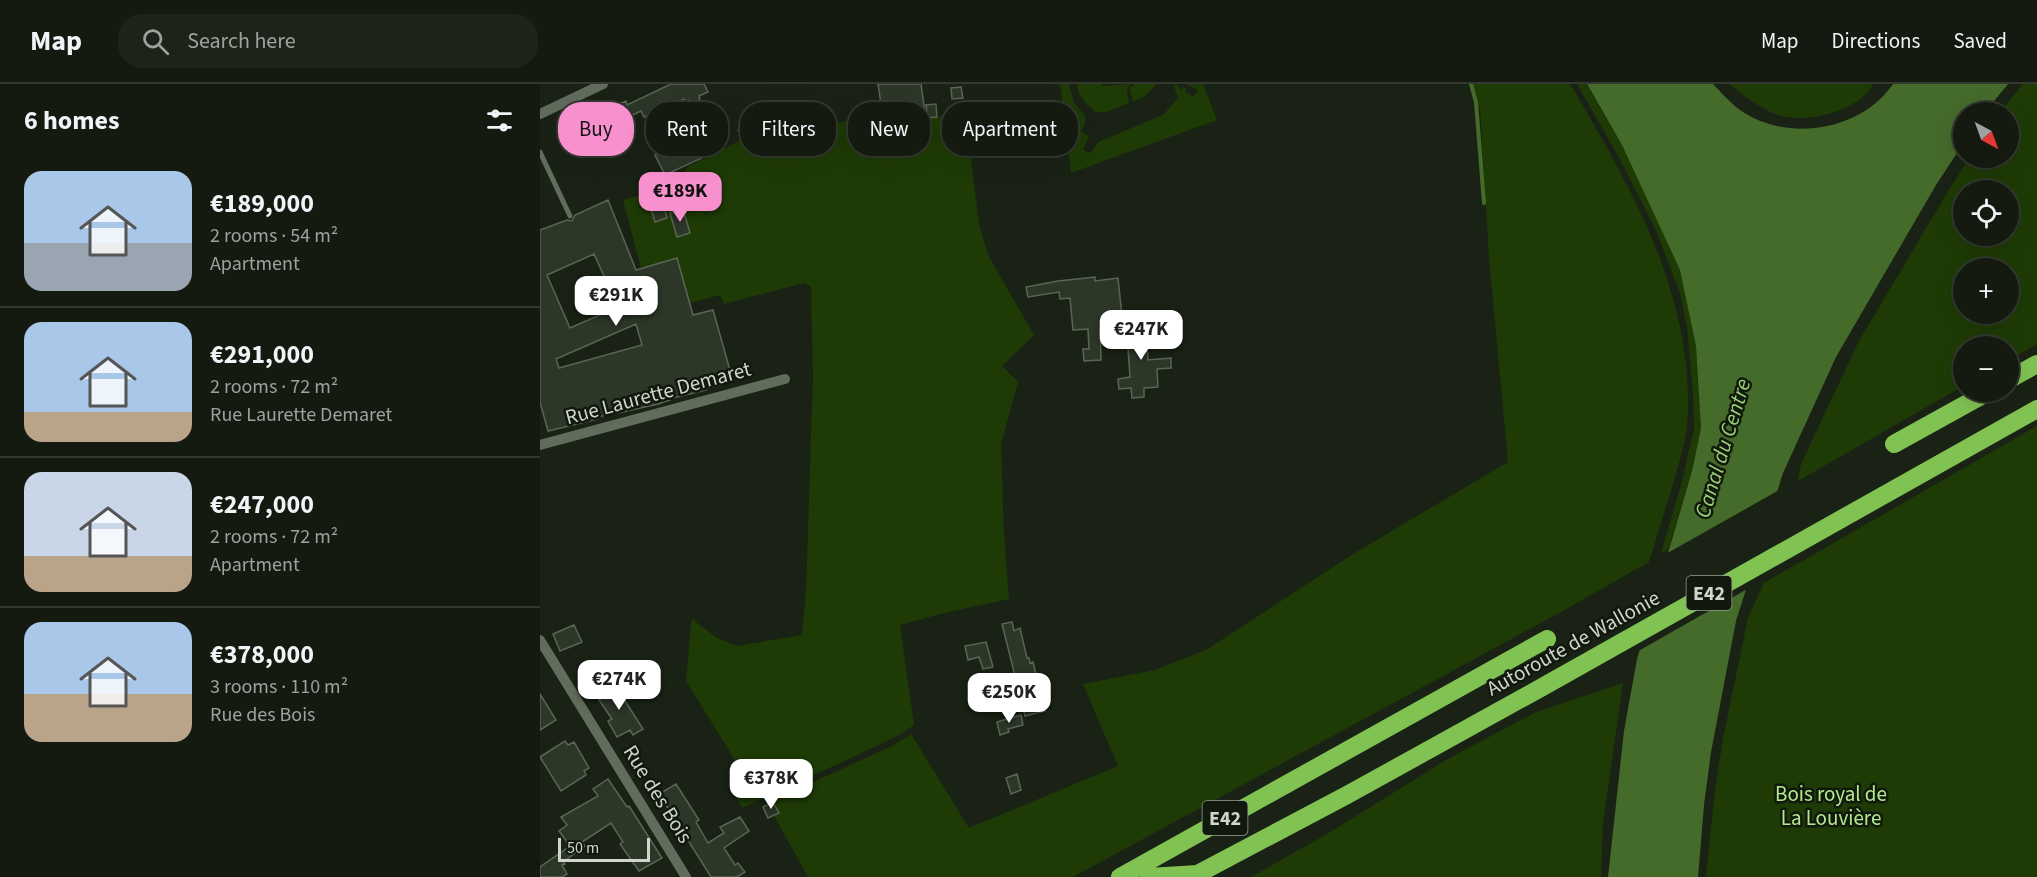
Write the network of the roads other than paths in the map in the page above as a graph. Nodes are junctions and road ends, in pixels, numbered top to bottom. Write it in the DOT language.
graph roads {
  1 [pos="603,84"];
  2 [pos="540,114"];
  3 [pos="540,152"];
  4 [pos="570,216"];
  5 [pos="2037,364"];
  6 [pos="2019,374"];
  7 [pos="785,379"];
  8 [pos="1970,402"];
  9 [pos="2037,409"];
  10 [pos="1894,444"];
  11 [pos="540,445"];
  12 [pos="1547,639"];
  13 [pos="540,640"];
  14 [pos="1195,875"];
  15 [pos="686,877"];
  16 [pos="1120,877"];
  17 [pos="1149,877"];
  1 -- 2 [label="street"];
  3 -- 4 [label="lane"];
  5 -- 6 [label="highway"];
  7 -- 11 [label="street, Rue Laurette Demaret"];
  8 -- 10 [label="highway"];
  9 -- 14 [label="highway, Autoroute de Wallonie / E42"];
  12 -- 16 [label="highway, Autoroute de Wallonie / E42"];
  13 -- 15 [label="street, Rue des Bois"];
  14 -- 17 [label="highway"];
}
